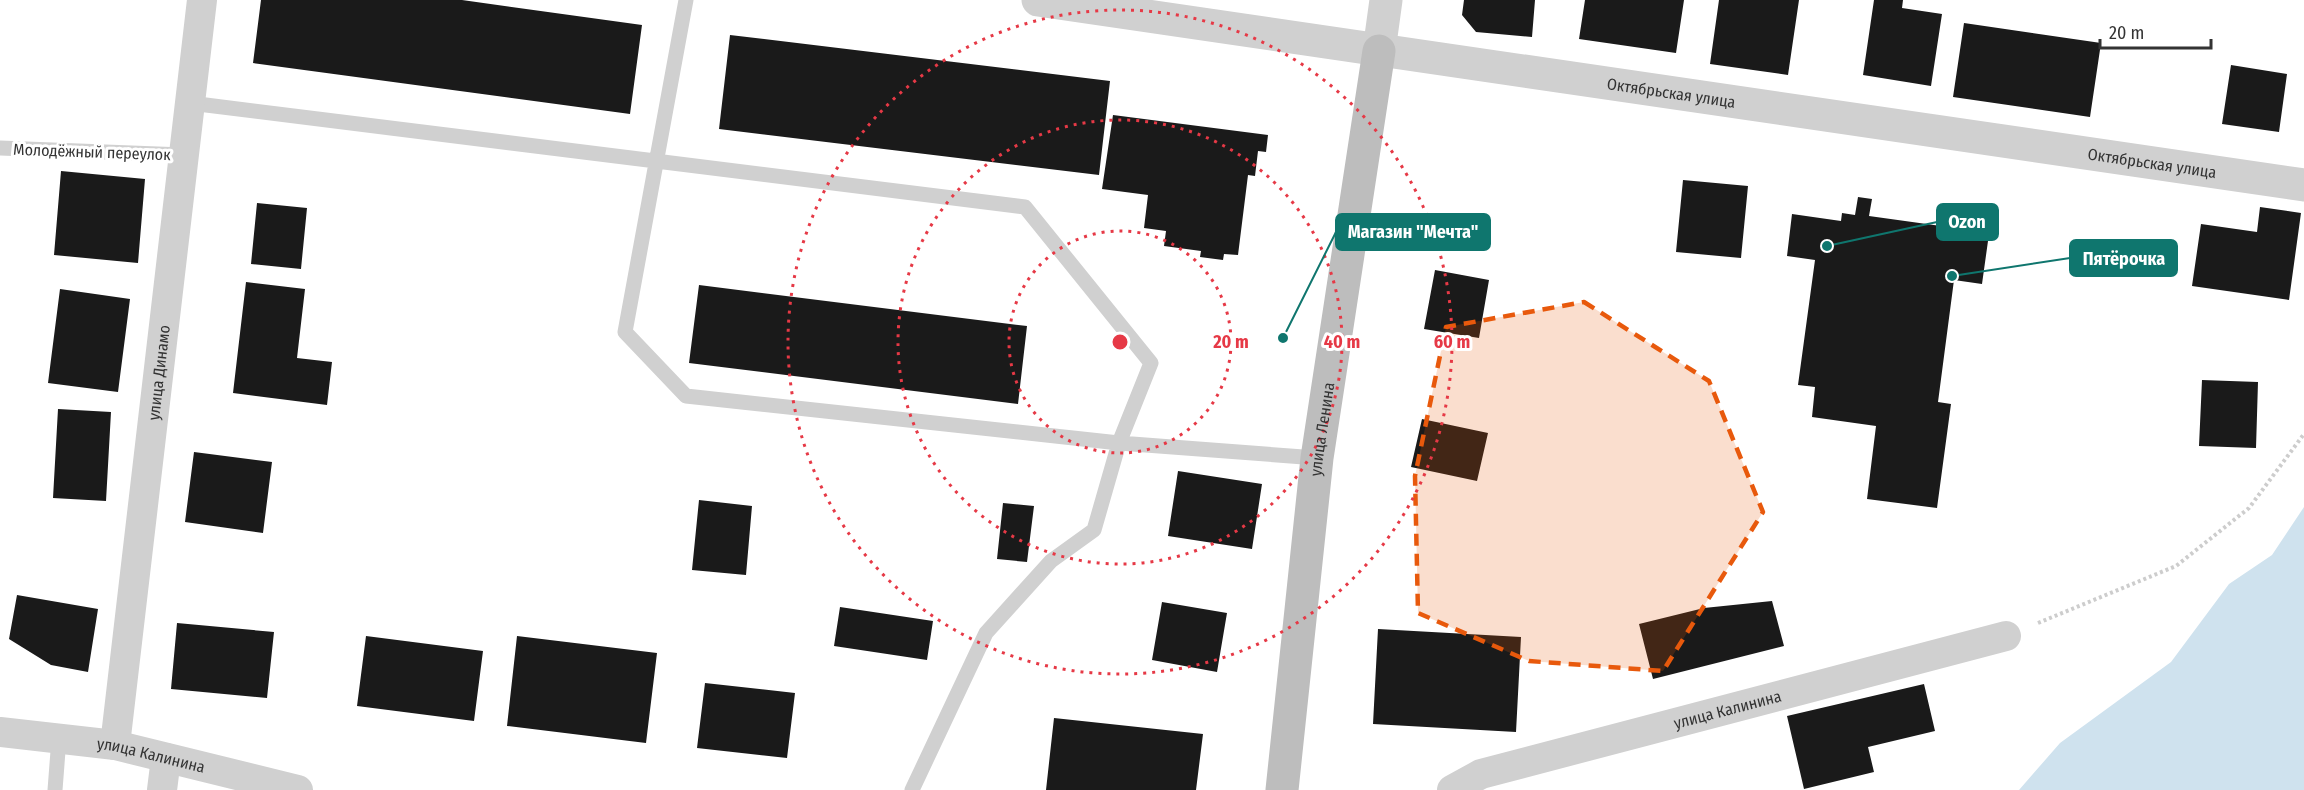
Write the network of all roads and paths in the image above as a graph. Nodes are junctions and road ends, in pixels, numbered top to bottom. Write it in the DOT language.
graph roads {
  1 [pos="202,0"];
  2 [pos="686,0"];
  3 [pos="1038,0"];
  4 [pos="1386,0"];
  5 [pos="1379,51"];
  6 [pos="190,103"];
  7 [pos="0,148"];
  8 [pos="184,155"];
  9 [pos="656,160"];
  10 [pos="2304,185"];
  11 [pos="2304,434"];
  12 [pos="1119,443"];
  13 [pos="1317,458"];
  14 [pos="2006,636"];
  15 [pos="0,732"];
  16 [pos="59,738"];
  17 [pos="115,745"];
  18 [pos="166,758"];
  19 [pos="55,790"];
  20 [pos="162,790"];
  21 [pos="298,790"];
  22 [pos="912,790"];
  23 [pos="1282,790"];
  24 [pos="1452,790"];
  1 -- 6 [label="street, улица Динамо"];
  2 -- 9 [label="lane"];
  3 -- 5 [label="street, Октябрьская улица"];
  4 -- 5 [label="street, улица Ленина"];
  5 -- 10 [label="street, Октябрьская улица"];
  5 -- 13 [label="main road, улица Ленина"];
  6 -- 8 [label="street, улица Динамо"];
  6 -- 9 [label="lane"];
  7 -- 8 [label="lane, Молодёжный переулок"];
  8 -- 17 [label="street, улица Динамо"];
  9 -- 12 [label="lane"];
  9 -- 12 [label="lane"];
  11 -- 14 [label="path"];
  12 -- 13 [label="lane"];
  12 -- 22 [label="lane"];
  13 -- 23 [label="main road, улица Ленина"];
  14 -- 24 [label="street, улица Калинина"];
  15 -- 16 [label="street, улица Калинина"];
  16 -- 17 [label="street, улица Калинина"];
  16 -- 19 [label="lane"];
  17 -- 18 [label="street, улица Калинина"];
  18 -- 20 [label="street"];
  18 -- 21 [label="street, улица Калинина"];
}
